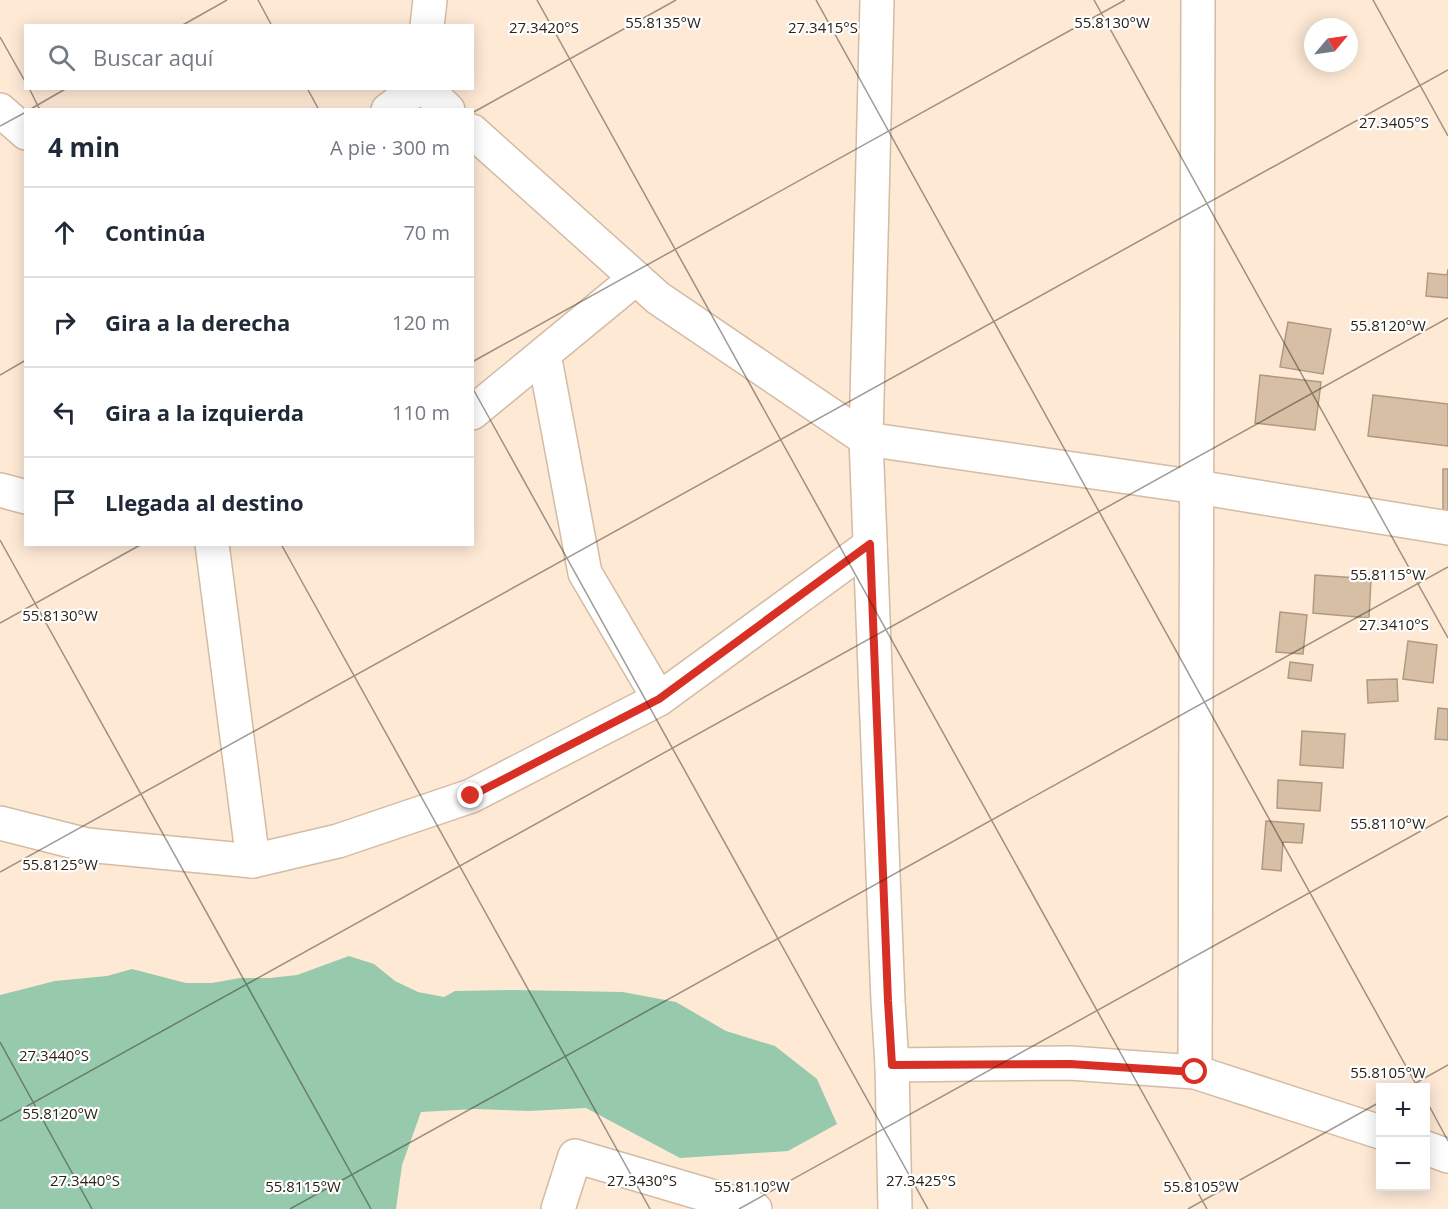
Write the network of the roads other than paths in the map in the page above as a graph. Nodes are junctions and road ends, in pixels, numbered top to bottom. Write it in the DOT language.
graph roads {
  1 [pos="430,0"];
  2 [pos="878,0"];
  3 [pos="1198,0"];
  4 [pos="427,24"];
  5 [pos="415,90"];
  6 [pos="427,90"];
  7 [pos="391,108"];
  8 [pos="446,108"];
  9 [pos="0,110"];
  10 [pos="24,131"];
  11 [pos="474,133"];
  12 [pos="636,278"];
  13 [pos="544,354"];
  14 [pos="474,411"];
  15 [pos="866,439"];
  16 [pos="1197,487"];
  17 [pos="0,490"];
  18 [pos="24,496"];
  19 [pos="1448,528"];
  20 [pos="870,544"];
  21 [pos="212,546"];
  22 [pos="659,699"];
  23 [pos="0,823"];
  24 [pos="253,861"];
  25 [pos="892,1065"];
  26 [pos="1195,1072"];
  27 [pos="1376,1131"];
  28 [pos="1430,1150"];
  29 [pos="1448,1156"];
  30 [pos="558,1209"];
  31 [pos="755,1209"];
  32 [pos="896,1209"];
  1 -- 4 [label="street"];
  2 -- 15 [label="street"];
  3 -- 16 [label="street"];
  5 -- 7 [label="street"];
  6 -- 8 [label="street"];
  9 -- 10 [label="street"];
  11 -- 12 [label="street"];
  12 -- 13 [label="street"];
  12 -- 15 [label="street"];
  13 -- 14 [label="street"];
  13 -- 22 [label="street"];
  15 -- 16 [label="street"];
  15 -- 20 [label="street"];
  16 -- 19 [label="street"];
  16 -- 26 [label="street"];
  17 -- 18 [label="street"];
  20 -- 22 [label="street"];
  20 -- 25 [label="street"];
  21 -- 24 [label="street"];
  22 -- 24 [label="street"];
  23 -- 24 [label="street"];
  25 -- 26 [label="street"];
  25 -- 32 [label="street"];
  26 -- 27 [label="street"];
  28 -- 29 [label="street"];
  30 -- 31 [label="street"];
}
